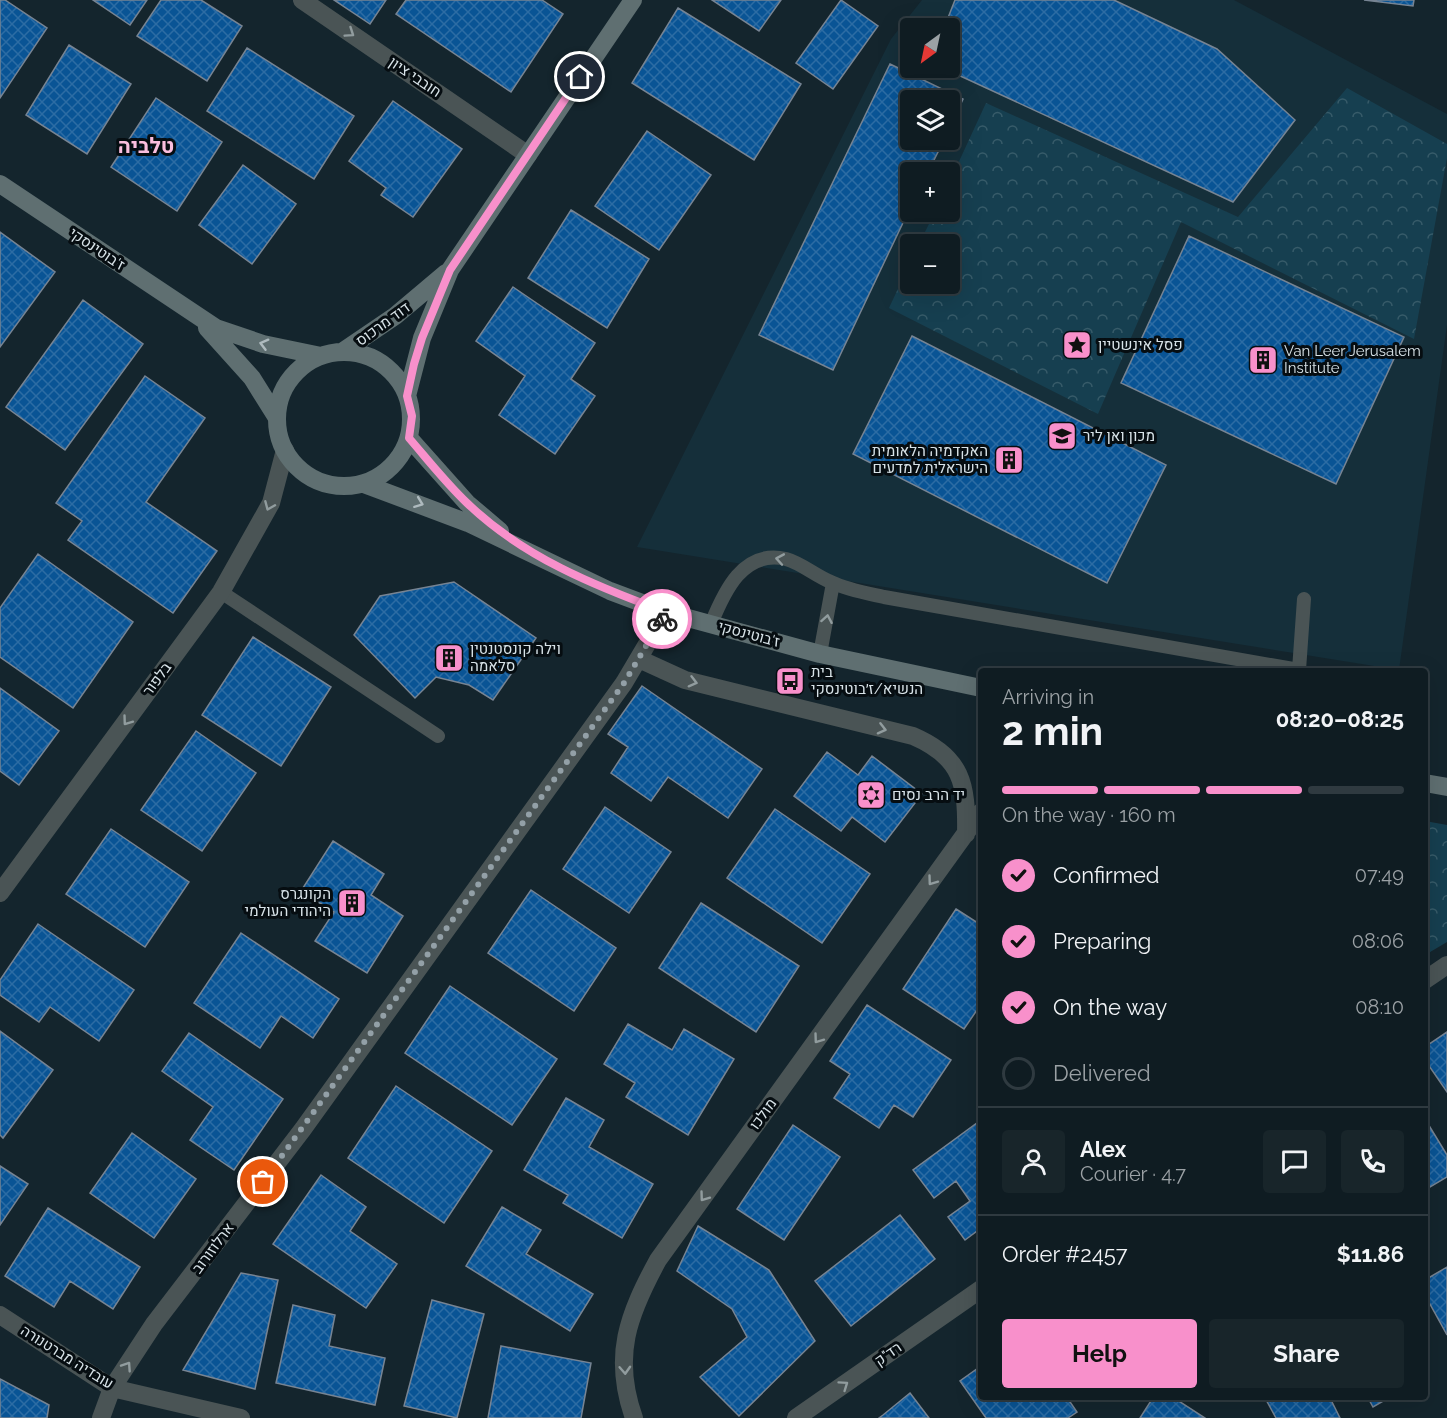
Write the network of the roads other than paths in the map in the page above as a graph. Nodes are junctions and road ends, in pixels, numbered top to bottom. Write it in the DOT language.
graph roads {
  1 [pos="302,0"];
  2 [pos="633,0"];
  3 [pos="528,155"];
  4 [pos="0,184"];
  5 [pos="450,270"];
  6 [pos="194,314"];
  7 [pos="342,352"];
  8 [pos="321,356"];
  9 [pos="407,396"];
  10 [pos="277,418"];
  11 [pos="409,438"];
  12 [pos="285,450"];
  13 [pos="364,484"];
  14 [pos="527,551"];
  15 [pos="833,583"];
  16 [pos="221,592"];
  17 [pos="1304,599"];
  18 [pos="666,612"];
  19 [pos="711,624"];
  20 [pos="820,654"];
  21 [pos="639,659"];
  22 [pos="1288,668"];
  23 [pos="1299,668"];
  24 [pos="978,687"];
  25 [pos="438,736"];
  26 [pos="1428,784"];
  27 [pos="1447,787"];
  28 [pos="978,816"];
  29 [pos="966,834"];
  30 [pos="0,893"];
  31 [pos="1447,965"];
  32 [pos="1428,978"];
  33 [pos="978,1291"];
  34 [pos="0,1315"];
  35 [pos="112,1388"];
  36 [pos="101,1418"];
  37 [pos="241,1418"];
  38 [pos="633,1418"];
  39 [pos="796,1418"];
  1 -- 3 [label="street, חובבי ציון, one-way"];
  2 -- 3 [label="street, דוד מרכוס"];
  3 -- 5 [label="street, דוד מרכוס"];
  4 -- 6 [label="street, ז'בוטינסקי"];
  5 -- 7 [label="street, דוד מרכוס"];
  5 -- 9 [label="street, דוד מרכוס"];
  8 -- 6 [label="street, ז'בוטינסקי, one-way"];
  6 -- 10 [label="street, ז'בוטינסקי"];
  7 -- 8 [label="street"];
  7 -- 9 [label="street"];
  8 -- 10 [label="street"];
  9 -- 11 [label="street"];
  10 -- 12 [label="street"];
  11 -- 13 [label="street"];
  11 -- 14 [label="street, ז'בוטינסקי"];
  12 -- 13 [label="street"];
  12 -- 16 [label="street, בלפור, one-way"];
  13 -- 14 [label="street, ז'בוטינסקי, one-way"];
  14 -- 18 [label="street, ז'בוטינסקי"];
  15 -- 19 [label="lane, one-way"];
  20 -- 15 [label="lane, one-way"];
  15 -- 22 [label="lane"];
  16 -- 25 [label="lane"];
  16 -- 30 [label="street, בלפור, one-way"];
  17 -- 23 [label="lane"];
  18 -- 19 [label="street, ז'בוטינסקי"];
  18 -- 21 [label="street, ארלוזורוב"];
  19 -- 20 [label="street, ז'בוטינסקי"];
  20 -- 24 [label="street, ז'בוטינסקי"];
  21 -- 29 [label="street, one-way"];
  35 -- 21 [label="street, ארלוזורוב, one-way"];
  26 -- 27 [label="street"];
  28 -- 29 [label="street, מולכו"];
  29 -- 38 [label="street, מולכו, one-way"];
  31 -- 32 [label="street"];
  39 -- 33 [label="street, רד\"ק, one-way"];
  34 -- 35 [label="street, עובדיה מברטנורה"];
  35 -- 36 [label="street, ארלוזורוב"];
  35 -- 37 [label="street, עובדיה מברטנורה"];
}
